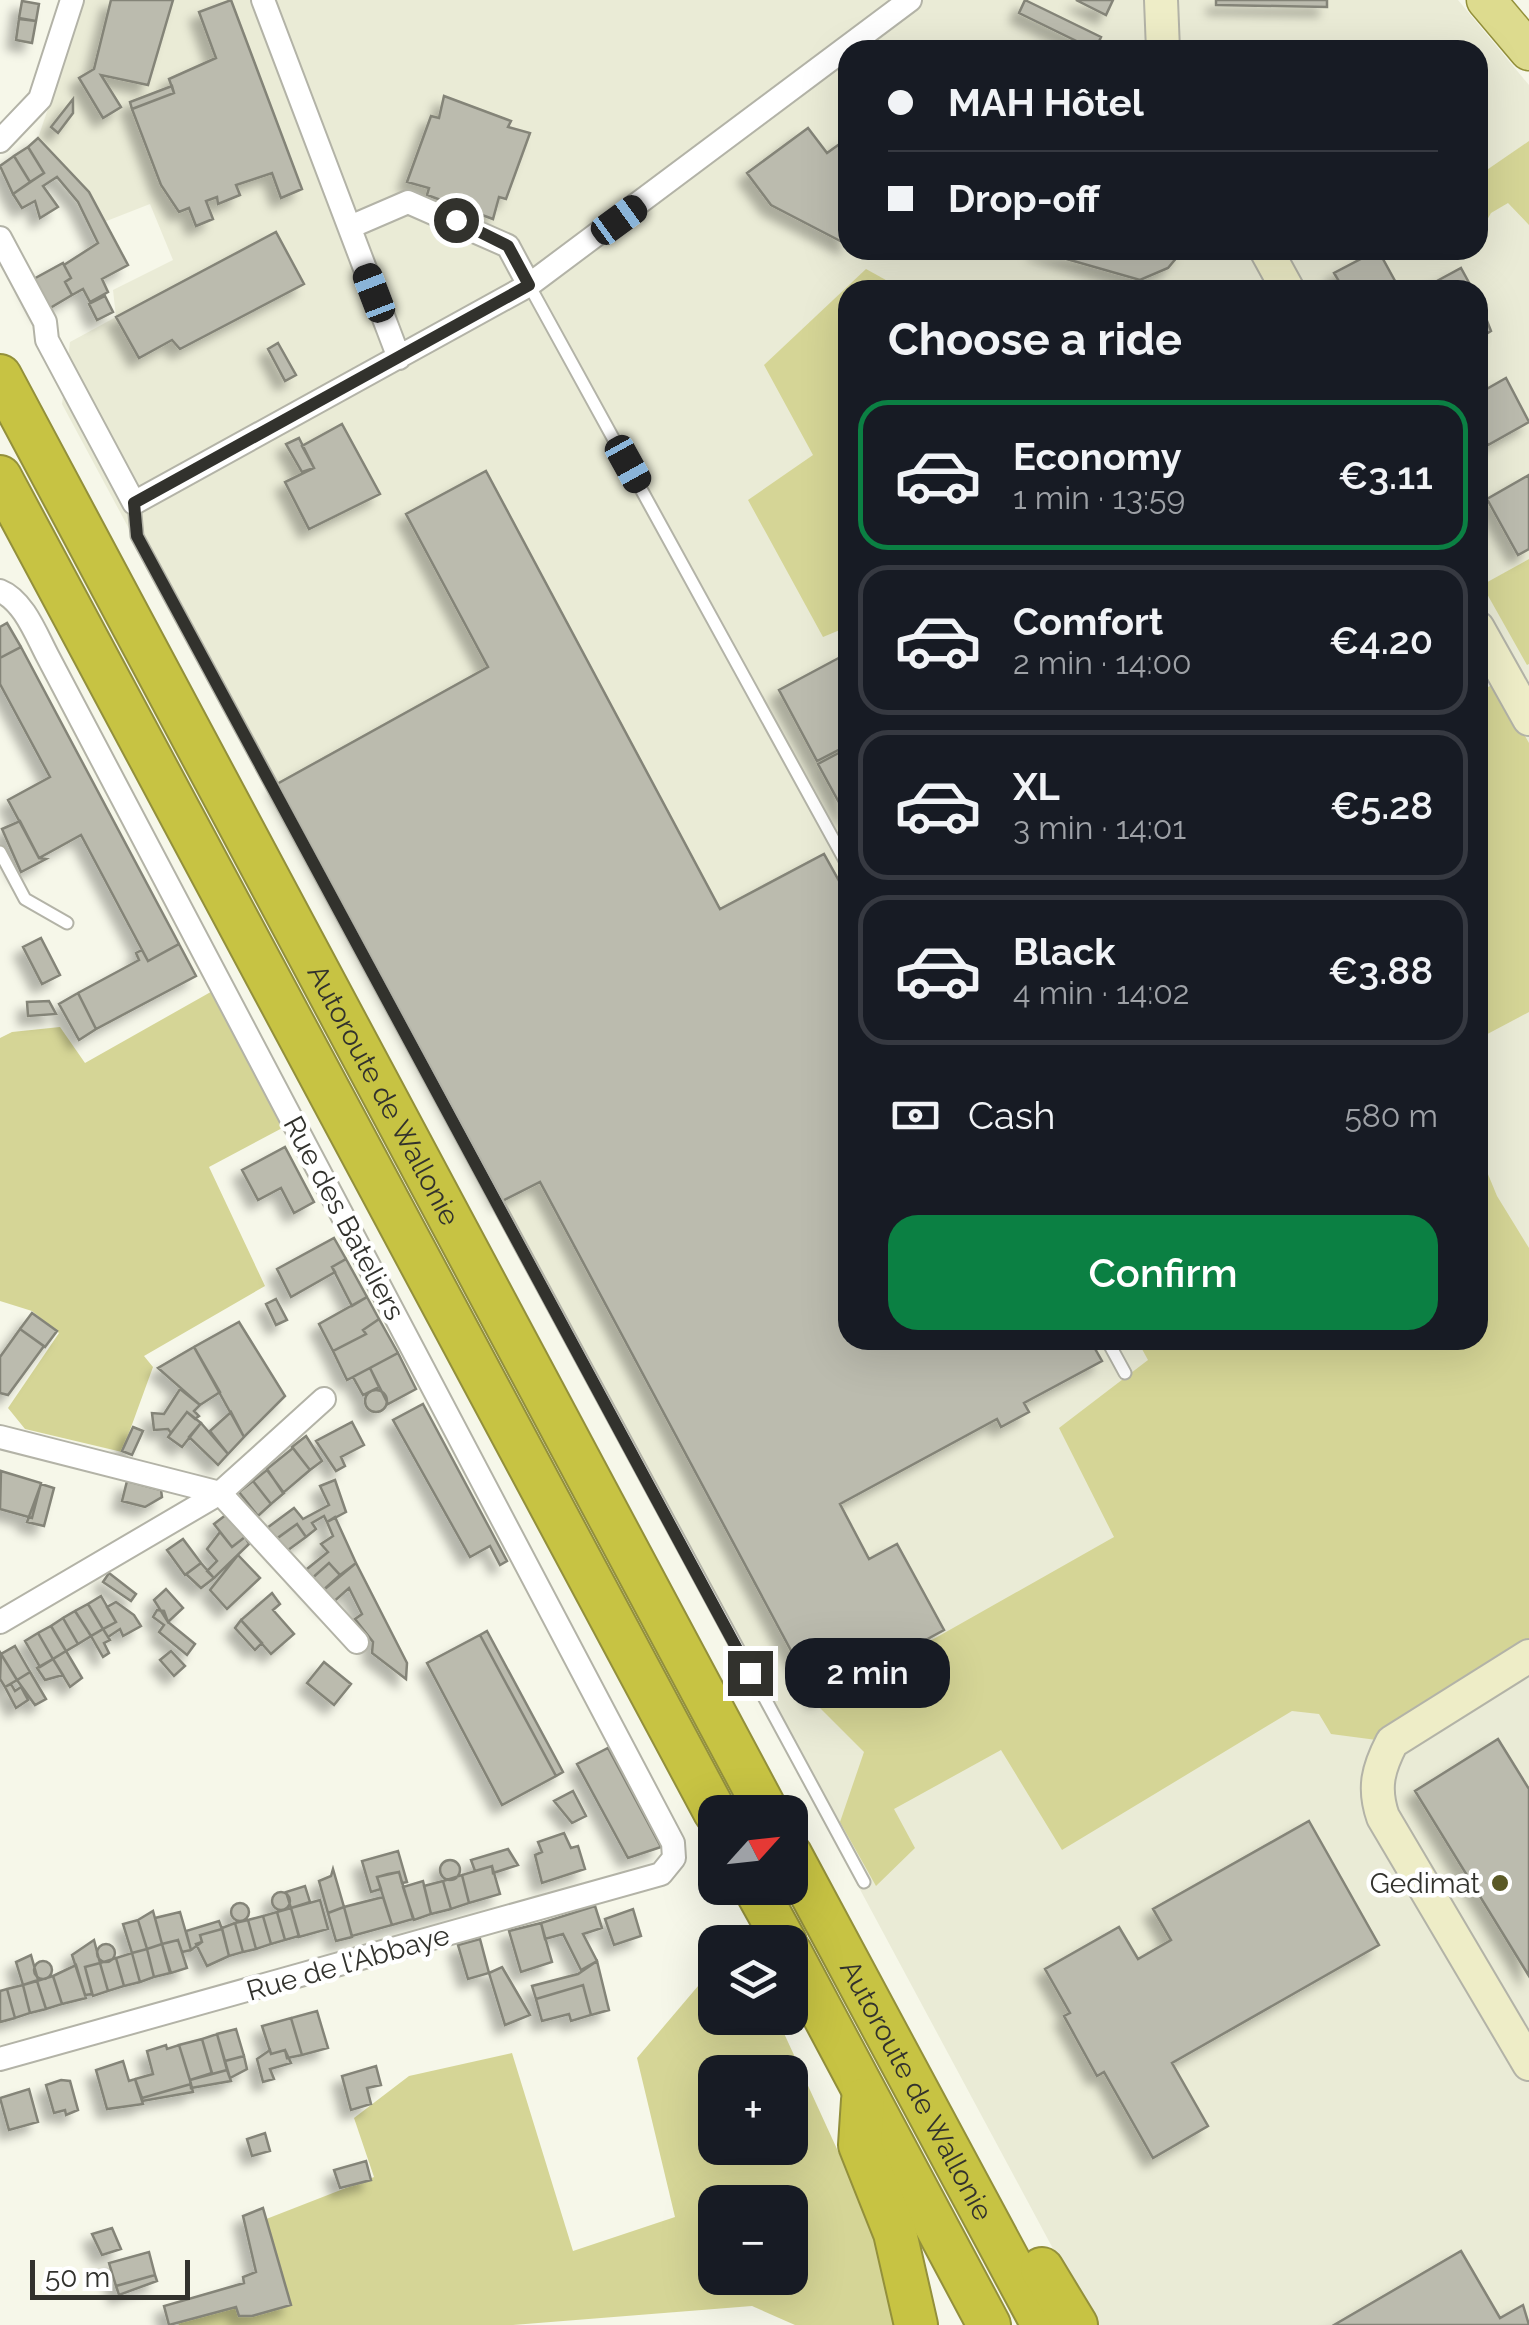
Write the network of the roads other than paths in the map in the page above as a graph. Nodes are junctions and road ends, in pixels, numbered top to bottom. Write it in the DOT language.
graph roads {
  1 [pos="72,0"];
  2 [pos="263,0"];
  3 [pos="910,0"];
  4 [pos="1161,0"];
  5 [pos="1486,0"];
  6 [pos="857,40"];
  7 [pos="1163,40"];
  8 [pos="1529,51"];
  9 [pos="838,54"];
  10 [pos="0,141"];
  11 [pos="350,227"];
  12 [pos="0,238"];
  13 [pos="529,285"];
  14 [pos="399,358"];
  15 [pos="0,376"];
  16 [pos="0,478"];
  17 [pos="134,503"];
  18 [pos="5,593"];
  19 [pos="1488,646"];
  20 [pos="1529,719"];
  21 [pos="838,848"];
  22 [pos="0,852"];
  23 [pos="67,922"];
  24 [pos="1112,1350"];
  25 [pos="1125,1373"];
  26 [pos="324,1399"];
  27 [pos="0,1437"];
  28 [pos="220,1493"];
  29 [pos="0,1622"];
  30 [pos="357,1642"];
  31 [pos="1529,1656"];
  32 [pos="706,1795"];
  33 [pos="759,1795"];
  34 [pos="673,1843"];
  35 [pos="864,1882"];
  36 [pos="808,1888"];
  37 [pos="808,1986"];
  38 [pos="875,2013"];
  39 [pos="0,2059"];
  40 [pos="1529,2064"];
  41 [pos="863,2089"];
  42 [pos="916,2325"];
  43 [pos="989,2325"];
  44 [pos="1043,2325"];
  45 [pos="1076,2325"];
  1 -- 10 [label="street"];
  2 -- 11 [label="street"];
  3 -- 6 [label="street"];
  4 -- 7 [label="street"];
  5 -- 8 [label="main road"];
  9 -- 13 [label="street"];
  11 -- 13 [label="street"];
  11 -- 14 [label="street"];
  12 -- 17 [label="street"];
  13 -- 14 [label="street"];
  13 -- 21 [label="lane"];
  14 -- 17 [label="street"];
  15 -- 33 [label="highway, Autoroute de Wallonie"];
  16 -- 32 [label="highway, Autoroute de Wallonie"];
  17 -- 35 [label="lane"];
  18 -- 34 [label="street, Rue des Bateliers"];
  19 -- 20 [label="street"];
  22 -- 23 [label="lane"];
  24 -- 25 [label="lane"];
  26 -- 28 [label="street"];
  27 -- 28 [label="street"];
  28 -- 29 [label="street"];
  28 -- 30 [label="street"];
  31 -- 40 [label="street"];
  34 -- 39 [label="street, Rue de l'Abbaye"];
  36 -- 38 [label="highway, Autoroute de Wallonie"];
  37 -- 41 [label="highway, Autoroute de Wallonie"];
  38 -- 44 [label="highway, Autoroute de Wallonie"];
  38 -- 45 [label="highway"];
  41 -- 42 [label="highway"];
  41 -- 43 [label="highway, Autoroute de Wallonie"];
}
